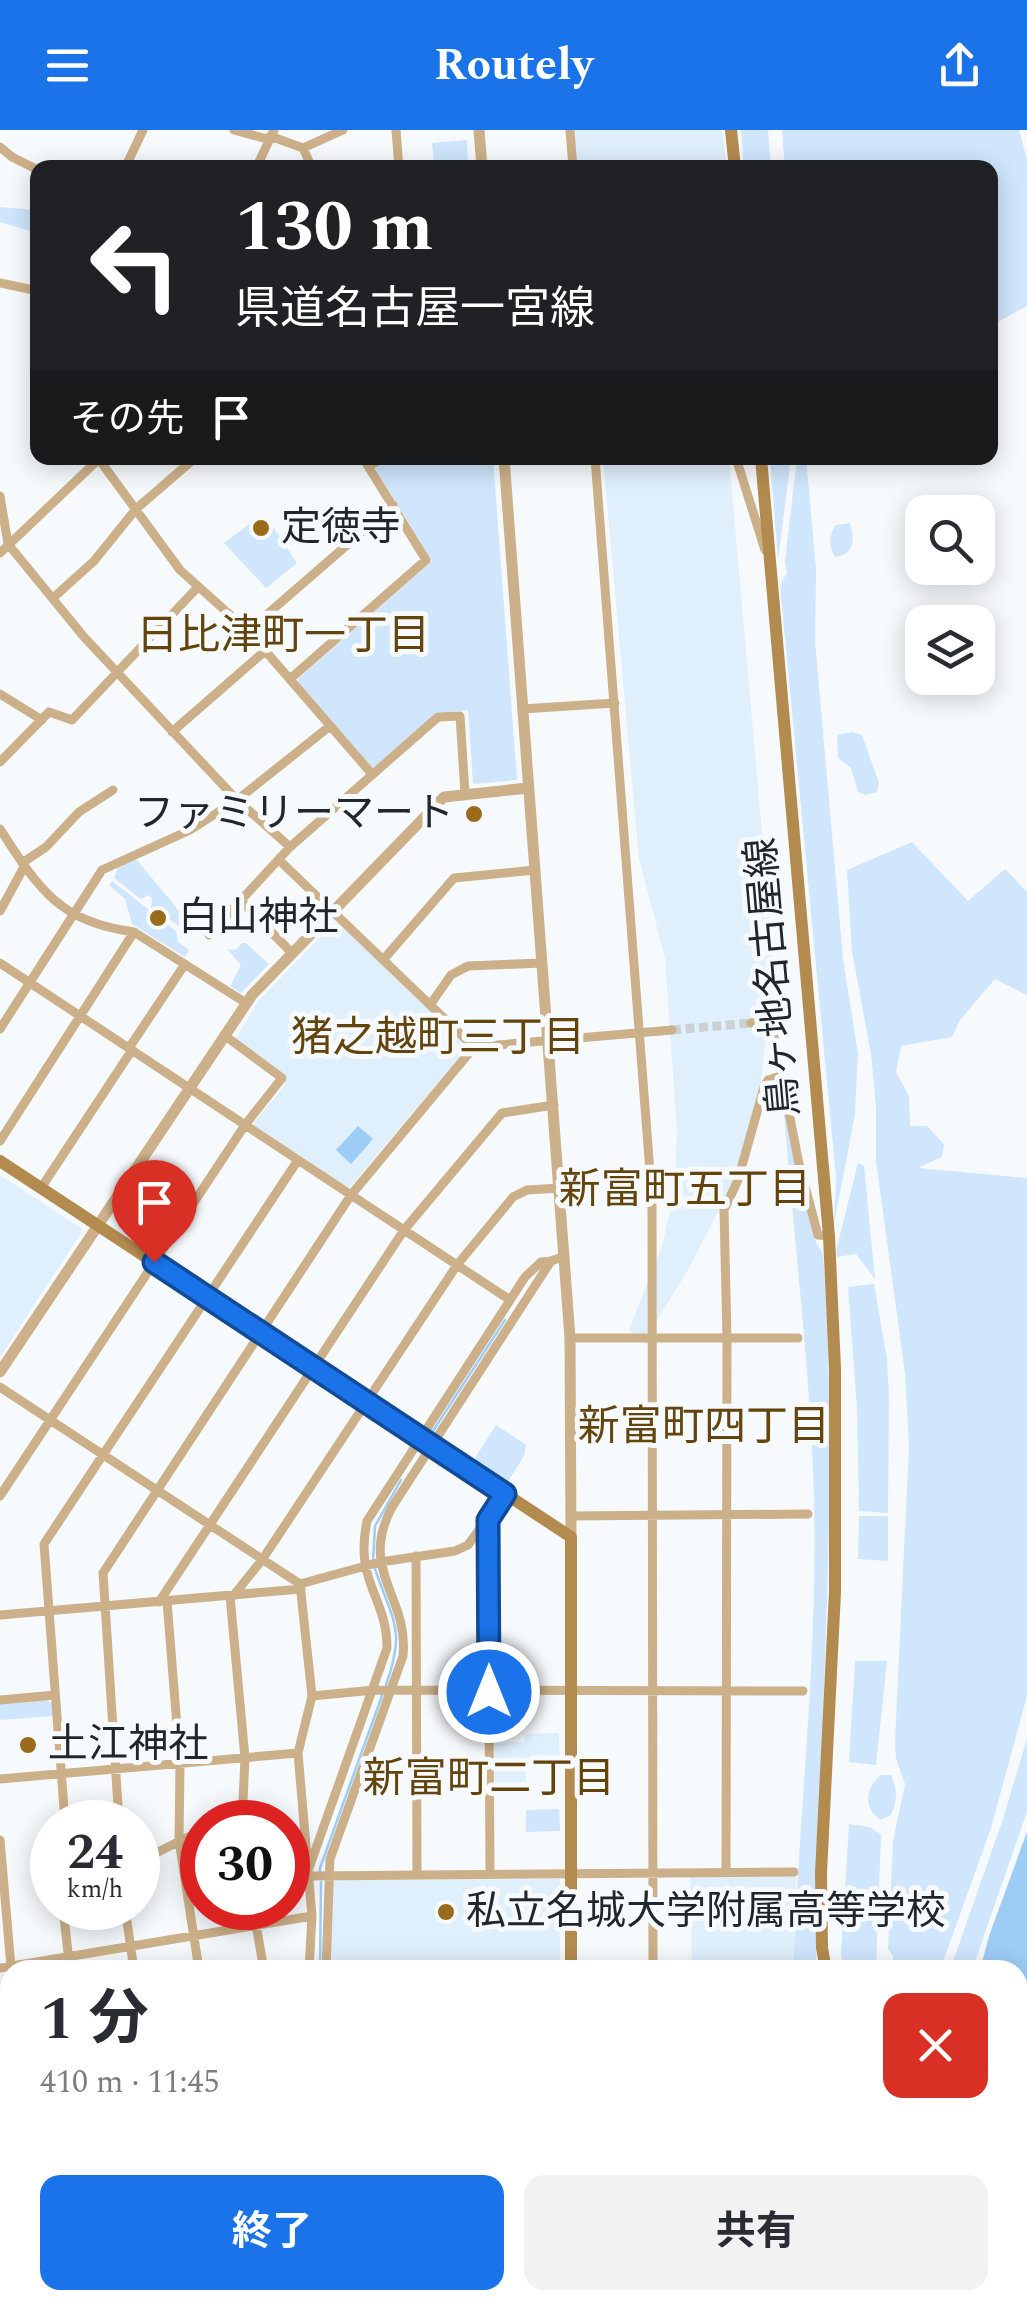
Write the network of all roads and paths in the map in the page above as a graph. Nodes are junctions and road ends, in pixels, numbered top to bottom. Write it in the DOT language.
graph roads {
  1 [pos="143,130"];
  2 [pos="234,130"];
  3 [pos="343,130"];
  4 [pos="396,130"];
  5 [pos="479,130"];
  6 [pos="570,130"];
  7 [pos="732,130"];
  8 [pos="270,135"];
  9 [pos="0,147"];
  10 [pos="303,148"];
  11 [pos="129,160"];
  12 [pos="259,160"];
  13 [pos="308,160"];
  14 [pos="398,160"];
  15 [pos="481,160"];
  16 [pos="572,160"];
  17 [pos="734,160"];
  18 [pos="30,166"];
  19 [pos="0,283"];
  20 [pos="30,289"];
  21 [pos="92,465"];
  22 [pos="104,465"];
  23 [pos="187,465"];
  24 [pos="368,465"];
  25 [pos="505,465"];
  26 [pos="596,465"];
  27 [pos="738,465"];
  28 [pos="763,465"];
  29 [pos="0,499"];
  30 [pos="393,506"];
  31 [pos="136,508"];
  32 [pos="8,544"];
  33 [pos="0,553"];
  34 [pos="772,571"];
  35 [pos="198,588"];
  36 [pos="53,598"];
  37 [pos="248,632"];
  38 [pos="265,651"];
  39 [pos="118,673"];
  40 [pos="290,679"];
  41 [pos="0,694"];
  42 [pos="614,703"];
  43 [pos="522,709"];
  44 [pos="42,720"];
  45 [pos="330,726"];
  46 [pos="172,732"];
  47 [pos="0,762"];
  48 [pos="372,774"];
  49 [pos="528,788"];
  50 [pos="114,790"];
  51 [pos="466,793"];
  52 [pos="237,800"];
  53 [pos="0,829"];
  54 [pos="290,847"];
  55 [pos="280,860"];
  56 [pos="23,865"];
  57 [pos="534,870"];
  58 [pos="239,899"];
  59 [pos="0,911"];
  60 [pos="333,911"];
  61 [pos="75,914"];
  62 [pos="134,932"];
  63 [pos="210,934"];
  64 [pos="292,953"];
  65 [pos="383,960"];
  66 [pos="0,963"];
  67 [pos="542,963"];
  68 [pos="184,964"];
  69 [pos="30,983"];
  70 [pos="246,1003"];
  71 [pos="430,1004"];
  72 [pos="81,1017"];
  73 [pos="750,1023"];
  74 [pos="0,1029"];
  75 [pos="672,1030"];
  76 [pos="638,1034"];
  77 [pos="224,1035"];
  78 [pos="549,1041"];
  79 [pos="474,1047"];
  80 [pos="131,1049"];
  81 [pos="784,1075"];
  82 [pos="189,1088"];
  83 [pos="554,1105"];
  84 [pos="245,1125"];
  85 [pos="0,1140"];
  86 [pos="298,1160"];
  87 [pos="0,1161"];
  88 [pos="42,1188"];
  89 [pos="560,1188"];
  90 [pos="351,1195"];
  91 [pos="98,1225"];
  92 [pos="404,1230"];
  93 [pos="828,1236"];
  94 [pos="565,1256"];
  95 [pos="551,1261"];
  96 [pos="154,1262"];
  97 [pos="457,1265"];
  98 [pos="207,1298"];
  99 [pos="510,1300"];
  100 [pos="261,1333"];
  101 [pos="570,1338"];
  102 [pos="652,1338"];
  103 [pos="727,1338"];
  104 [pos="798,1338"];
  105 [pos="314,1368"];
  106 [pos="0,1372"];
  107 [pos="0,1387"];
  108 [pos="366,1403"];
  109 [pos="50,1420"];
  110 [pos="425,1442"];
  111 [pos="103,1455"];
  112 [pos="157,1490"];
  113 [pos="505,1494"];
  114 [pos="0,1496"];
  115 [pos="808,1514"];
  116 [pos="652,1515"];
  117 [pos="728,1515"];
  118 [pos="570,1516"];
  119 [pos="488,1520"];
  120 [pos="210,1525"];
  121 [pos="570,1537"];
  122 [pos="416,1556"];
  123 [pos="262,1560"];
  124 [pos="372,1564"];
  125 [pos="300,1586"];
  126 [pos="232,1596"];
  127 [pos="163,1601"];
  128 [pos="104,1606"];
  129 [pos="48,1611"];
  130 [pos="0,1615"];
  131 [pos="375,1690"];
  132 [pos="416,1691"];
  133 [pos="653,1691"];
  134 [pos="726,1691"];
  135 [pos="804,1691"];
  136 [pos="389,1692"];
  137 [pos="489,1692"];
  138 [pos="570,1692"];
  139 [pos="55,1696"];
  140 [pos="312,1696"];
  141 [pos="0,1700"];
  142 [pos="298,1752"];
  143 [pos="245,1758"];
  144 [pos="180,1764"];
  145 [pos="117,1769"];
  146 [pos="63,1774"];
  147 [pos="0,1779"];
  148 [pos="64,1800"];
  149 [pos="118,1800"];
  150 [pos="243,1800"];
  151 [pos="0,1840"];
  152 [pos="179,1840"];
  153 [pos="160,1850"];
  154 [pos="310,1870"];
  155 [pos="653,1872"];
  156 [pos="726,1872"];
  157 [pos="794,1872"];
  158 [pos="571,1873"];
  159 [pos="317,1874"];
  160 [pos="418,1874"];
  161 [pos="490,1874"];
  162 [pos="3,1911"];
  163 [pos="312,1916"];
  164 [pos="66,1930"];
  165 [pos="128,1930"];
  166 [pos="231,1930"];
  167 [pos="257,1930"];
  168 [pos="194,1936"];
  169 [pos="131,1946"];
  170 [pos="68,1956"];
  171 [pos="6,1960"];
  172 [pos="48,1960"];
  173 [pos="69,1960"];
  174 [pos="133,1960"];
  175 [pos="198,1960"];
  176 [pos="262,1960"];
  177 [pos="310,1960"];
  178 [pos="327,1960"];
  179 [pos="571,1960"];
  180 [pos="653,1960"];
  181 [pos="824,1960"];
  1 -- 11 [label="street"];
  2 -- 8 [label="street"];
  3 -- 10 [label="street"];
  4 -- 14 [label="street"];
  5 -- 15 [label="street"];
  6 -- 16 [label="street"];
  7 -- 17 [label="main road"];
  8 -- 10 [label="street"];
  8 -- 12 [label="street"];
  9 -- 18 [label="street"];
  10 -- 13 [label="street"];
  19 -- 20 [label="street"];
  21 -- 32 [label="street"];
  22 -- 31 [label="street"];
  23 -- 31 [label="street"];
  24 -- 30 [label="street"];
  25 -- 43 [label="street"];
  26 -- 42 [label="street"];
  27 -- 34 [label="street"];
  28 -- 34 [label="main road, 鳥ヶ地名古屋線"];
  29 -- 32 [label="street"];
  30 -- 37 [label="street"];
  30 -- 40 [label="street"];
  31 -- 35 [label="street"];
  31 -- 36 [label="street"];
  32 -- 33 [label="street"];
  32 -- 36 [label="street"];
  34 -- 93 [label="main road, 鳥ヶ地名古屋線"];
  35 -- 37 [label="street"];
  35 -- 39 [label="street"];
  36 -- 39 [label="street"];
  37 -- 38 [label="street"];
  38 -- 40 [label="street"];
  38 -- 46 [label="street"];
  39 -- 44 [label="street"];
  39 -- 46 [label="street"];
  40 -- 45 [label="street"];
  41 -- 44 [label="street"];
  42 -- 43 [label="street"];
  42 -- 76 [label="street"];
  43 -- 49 [label="street"];
  44 -- 47 [label="street"];
  45 -- 48 [label="street"];
  45 -- 52 [label="street"];
  46 -- 52 [label="street"];
  48 -- 51 [label="street"];
  48 -- 54 [label="street"];
  49 -- 51 [label="street"];
  49 -- 57 [label="street"];
  50 -- 56 [label="street"];
  51 -- 60 [label="street"];
  52 -- 54 [label="street"];
  52 -- 61 [label="street"];
  53 -- 56 [label="street"];
  54 -- 55 [label="street"];
  55 -- 58 [label="street"];
  55 -- 60 [label="street"];
  56 -- 59 [label="street"];
  56 -- 61 [label="street"];
  57 -- 65 [label="street"];
  57 -- 67 [label="street"];
  58 -- 63 [label="street"];
  58 -- 64 [label="street"];
  60 -- 64 [label="street"];
  60 -- 65 [label="street"];
  61 -- 62 [label="street"];
  61 -- 69 [label="street"];
  62 -- 68 [label="street"];
  62 -- 72 [label="street"];
  64 -- 70 [label="street"];
  65 -- 71 [label="street"];
  66 -- 69 [label="street"];
  67 -- 71 [label="street"];
  67 -- 78 [label="street"];
  68 -- 70 [label="street"];
  68 -- 80 [label="street"];
  69 -- 72 [label="street"];
  69 -- 74 [label="street"];
  70 -- 77 [label="street"];
  71 -- 79 [label="street"];
  72 -- 80 [label="street"];
  72 -- 85 [label="street"];
  73 -- 81 [label="street"];
  75 -- 76 [label="street"];
  76 -- 78 [label="street"];
  76 -- 102 [label="street"];
  77 -- 82 [label="street"];
  77 -- 84 [label="street"];
  78 -- 79 [label="street"];
  78 -- 83 [label="street"];
  79 -- 90 [label="street"];
  80 -- 82 [label="street"];
  80 -- 88 [label="street"];
  81 -- 93 [label="street"];
  81 -- 103 [label="street"];
  82 -- 84 [label="street"];
  82 -- 91 [label="street"];
  83 -- 89 [label="street"];
  83 -- 92 [label="street"];
  84 -- 86 [label="street"];
  84 -- 96 [label="street"];
  86 -- 90 [label="street"];
  86 -- 98 [label="street"];
  87 -- 88 [label="main road"];
  88 -- 91 [label="main road"];
  89 -- 94 [label="street"];
  89 -- 97 [label="street"];
  90 -- 92 [label="street"];
  90 -- 100 [label="street"];
  91 -- 96 [label="main road"];
  91 -- 106 [label="street"];
  92 -- 97 [label="street"];
  92 -- 105 [label="street"];
  93 -- 181 [label="main road, 鳥ヶ地名古屋線"];
  94 -- 95 [label="street"];
  94 -- 101 [label="street"];
  95 -- 99 [label="street"];
  95 -- 110 [label="street"];
  96 -- 98 [label="main road"];
  96 -- 109 [label="street"];
  97 -- 99 [label="street"];
  97 -- 108 [label="street"];
  98 -- 100 [label="main road"];
  98 -- 111 [label="street"];
  99 -- 110 [label="street"];
  100 -- 105 [label="main road"];
  100 -- 112 [label="street"];
  101 -- 102 [label="street"];
  101 -- 118 [label="street"];
  102 -- 103 [label="street"];
  102 -- 116 [label="street"];
  103 -- 104 [label="street"];
  103 -- 117 [label="street"];
  105 -- 108 [label="main road"];
  105 -- 120 [label="street"];
  107 -- 109 [label="street"];
  108 -- 110 [label="main road"];
  108 -- 123 [label="street"];
  109 -- 111 [label="street"];
  109 -- 114 [label="street"];
  110 -- 113 [label="main road"];
  110 -- 124 [label="street"];
  110 -- 124 [label="street"];
  111 -- 112 [label="street"];
  111 -- 129 [label="street"];
  112 -- 120 [label="street"];
  112 -- 128 [label="street"];
  113 -- 119 [label="street"];
  113 -- 121 [label="main road"];
  115 -- 117 [label="street"];
  116 -- 117 [label="street"];
  116 -- 118 [label="street"];
  116 -- 133 [label="street"];
  117 -- 134 [label="street"];
  118 -- 121 [label="street"];
  119 -- 122 [label="street"];
  119 -- 137 [label="street"];
  120 -- 123 [label="street"];
  120 -- 127 [label="street"];
  121 -- 138 [label="main road"];
  122 -- 124 [label="street"];
  122 -- 132 [label="street"];
  123 -- 125 [label="street"];
  123 -- 126 [label="street"];
  124 -- 125 [label="street"];
  124 -- 131 [label="street"];
  124 -- 136 [label="street"];
  125 -- 126 [label="street"];
  125 -- 140 [label="street"];
  126 -- 127 [label="street"];
  126 -- 143 [label="street"];
  127 -- 128 [label="street"];
  127 -- 144 [label="street"];
  128 -- 129 [label="street"];
  128 -- 145 [label="street"];
  129 -- 130 [label="street"];
  129 -- 139 [label="street"];
  131 -- 136 [label="street"];
  131 -- 140 [label="street"];
  131 -- 159 [label="street"];
  132 -- 136 [label="street"];
  132 -- 137 [label="street"];
  132 -- 160 [label="street"];
  133 -- 134 [label="street"];
  133 -- 138 [label="street"];
  133 -- 155 [label="street"];
  134 -- 135 [label="street"];
  134 -- 156 [label="street"];
  136 -- 159 [label="street"];
  137 -- 138 [label="street"];
  137 -- 161 [label="street"];
  138 -- 158 [label="main road"];
  139 -- 141 [label="street"];
  139 -- 146 [label="street"];
  140 -- 142 [label="street"];
  142 -- 143 [label="street"];
  142 -- 159 [label="street"];
  143 -- 144 [label="street"];
  143 -- 150 [label="street"];
  144 -- 145 [label="street"];
  144 -- 152 [label="street"];
  145 -- 146 [label="street"];
  145 -- 149 [label="street"];
  146 -- 147 [label="street"];
  146 -- 148 [label="street"];
  151 -- 162 [label="street"];
  152 -- 153 [label="street"];
  152 -- 168 [label="street"];
  154 -- 159 [label="street"];
  155 -- 156 [label="street"];
  155 -- 158 [label="street"];
  155 -- 180 [label="street"];
  156 -- 157 [label="street"];
  158 -- 161 [label="street"];
  158 -- 179 [label="main road"];
  159 -- 160 [label="street"];
  159 -- 163 [label="street"];
  159 -- 178 [label="street"];
  160 -- 161 [label="street"];
  162 -- 171 [label="street"];
  163 -- 177 [label="street"];
  164 -- 170 [label="street"];
  165 -- 169 [label="street"];
  166 -- 168 [label="street"];
  167 -- 176 [label="street"];
  168 -- 169 [label="street"];
  168 -- 175 [label="street"];
  169 -- 170 [label="street"];
  169 -- 174 [label="street"];
  170 -- 172 [label="street"];
  170 -- 173 [label="street"];
}
